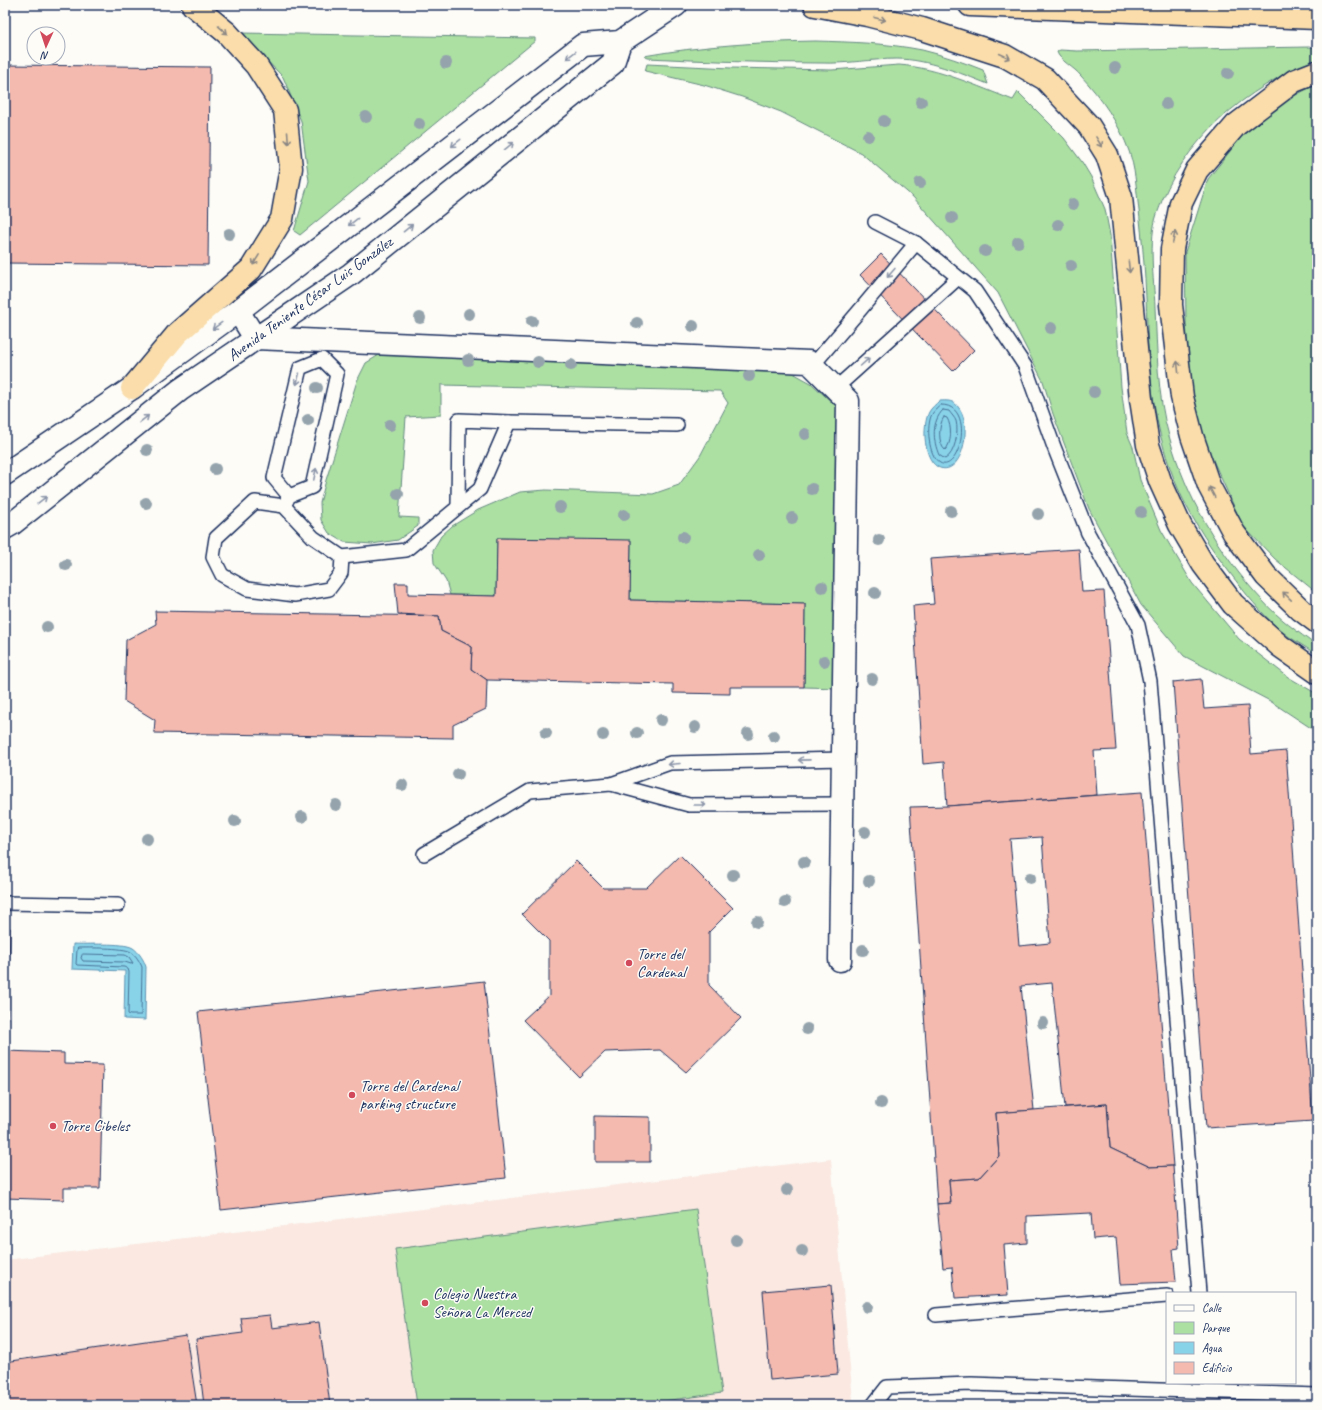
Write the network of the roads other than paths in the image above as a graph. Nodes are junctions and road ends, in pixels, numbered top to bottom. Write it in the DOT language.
graph roads {
  1 [pos="193,5"];
  2 [pos="676,5"];
  3 [pos="815,5"];
  4 [pos="970,5"];
  5 [pos="1317,18"];
  6 [pos="620,42"];
  7 [pos="1317,72"];
  8 [pos="874,222"];
  9 [pos="916,243"];
  10 [pos="958,278"];
  11 [pos="238,311"];
  12 [pos="255,338"];
  13 [pos="325,350"];
  14 [pos="813,365"];
  15 [pos="132,388"];
  16 [pos="836,388"];
  17 [pos="509,422"];
  18 [pos="677,425"];
  19 [pos="5,474"];
  20 [pos="286,501"];
  21 [pos="458,506"];
  22 [pos="7,528"];
  23 [pos="342,557"];
  24 [pos="1317,622"];
  25 [pos="1317,672"];
  26 [pos="843,759"];
  27 [pos="611,784"];
  28 [pos="842,804"];
  29 [pos="424,854"];
  30 [pos="5,903"];
  31 [pos="118,905"];
  32 [pos="840,960"];
  33 [pos="1199,1292"];
  34 [pos="1166,1296"];
  35 [pos="936,1315"];
  36 [pos="1317,1395"];
  37 [pos="873,1405"];
  1 -- 15 [label="highway, one-way"];
  2 -- 6 [label="street, Avenida Teniente César Luis González"];
  3 -- 25 [label="highway, one-way"];
  4 -- 5 [label="highway"];
  6 -- 11 [label="street, Avenida Teniente César Luis González, one-way"];
  12 -- 6 [label="street, Avenida Teniente César Luis González, one-way"];
  24 -- 7 [label="highway, one-way"];
  8 -- 9 [label="lane"];
  9 -- 10 [label="lane"];
  9 -- 14 [label="lane, one-way"];
  16 -- 10 [label="lane, one-way"];
  10 -- 33 [label="lane"];
  11 -- 12 [label="street"];
  11 -- 15 [label="street, Avenida Teniente César Luis González, one-way"];
  12 -- 13 [label="street"];
  22 -- 12 [label="street, Avenida Teniente César Luis González, one-way"];
  13 -- 14 [label="street"];
  13 -- 20 [label="lane, one-way"];
  20 -- 13 [label="lane, one-way"];
  14 -- 16 [label="street"];
  15 -- 19 [label="street, Avenida Teniente César Luis González"];
  16 -- 26 [label="street"];
  17 -- 18 [label="lane"];
  17 -- 21 [label="lane"];
  17 -- 21 [label="lane"];
  20 -- 23 [label="lane"];
  20 -- 23 [label="lane"];
  21 -- 23 [label="lane"];
  26 -- 27 [label="lane, one-way"];
  26 -- 28 [label="street"];
  27 -- 28 [label="lane, one-way"];
  27 -- 29 [label="lane"];
  28 -- 32 [label="street"];
  30 -- 31 [label="lane"];
  34 -- 35 [label="lane"];
  36 -- 37 [label="lane"];
}
